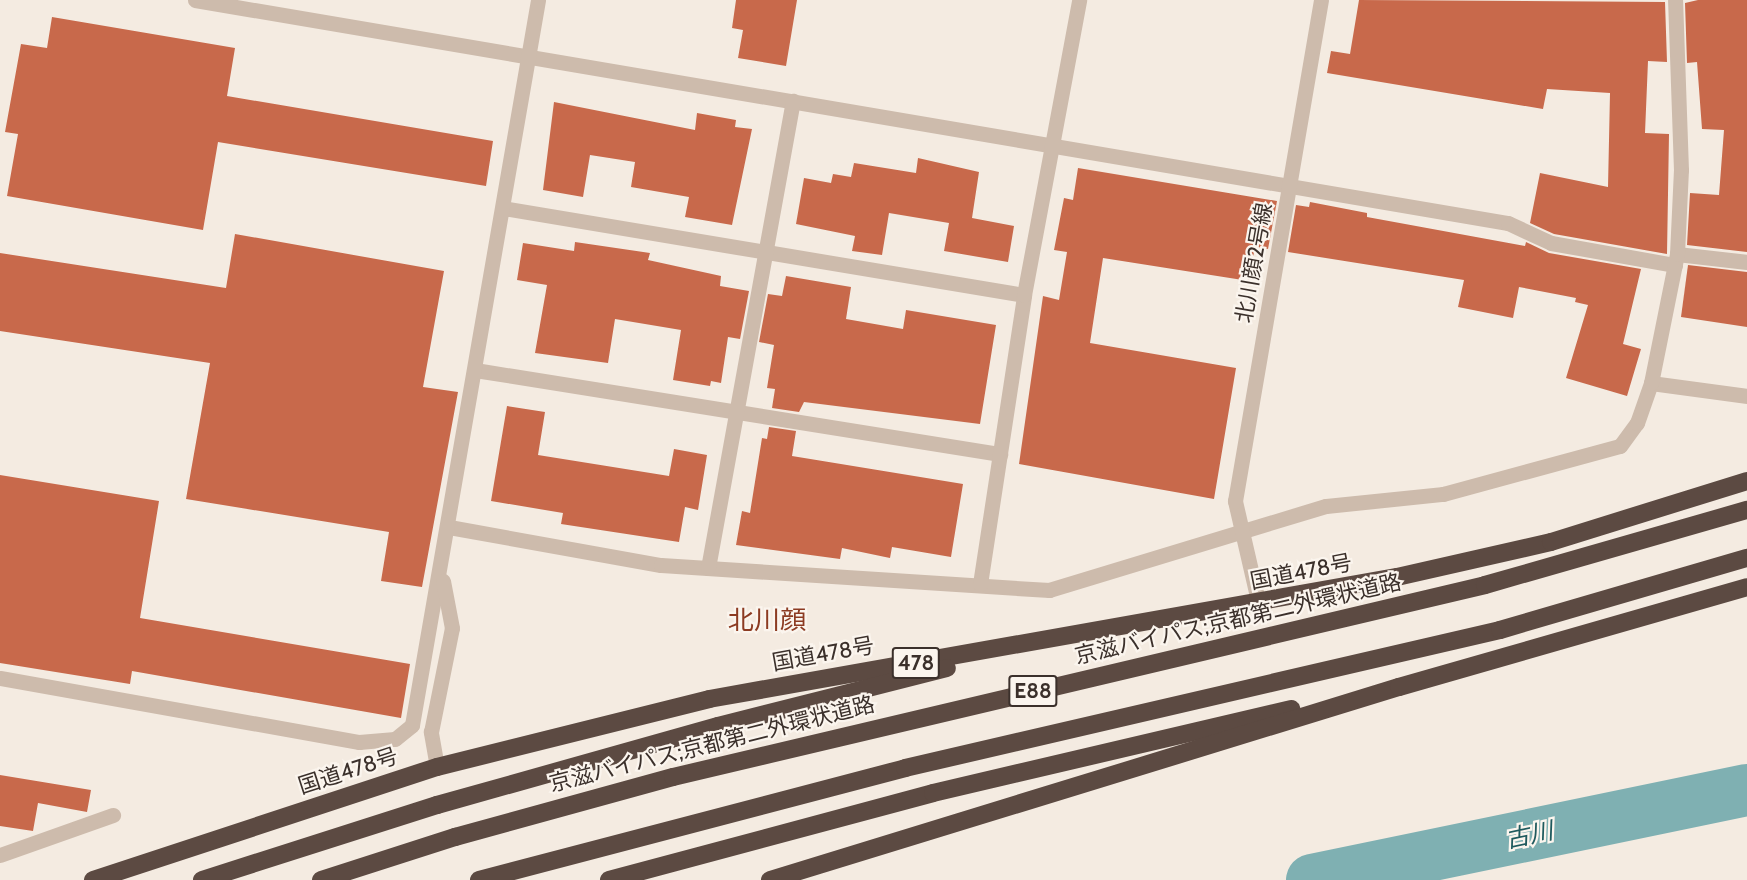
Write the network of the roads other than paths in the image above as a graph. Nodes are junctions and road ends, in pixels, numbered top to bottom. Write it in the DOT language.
graph roads {
  1 [pos="195,0"];
  2 [pos="538,0"];
  3 [pos="1078,0"];
  4 [pos="1321,0"];
  5 [pos="1675,0"];
  6 [pos="528,57"];
  7 [pos="793,101"];
  8 [pos="1053,146"];
  9 [pos="1290,186"];
  10 [pos="503,208"];
  11 [pos="765,252"];
  12 [pos="1676,259"];
  13 [pos="1747,262"];
  14 [pos="1024,295"];
  15 [pos="476,370"];
  16 [pos="1652,382"];
  17 [pos="1747,396"];
  18 [pos="736,412"];
  19 [pos="999,454"];
  20 [pos="1747,481"];
  21 [pos="1747,510"];
  22 [pos="449,527"];
  23 [pos="1246,533"];
  24 [pos="1747,558"];
  25 [pos="708,568"];
  26 [pos="441,572"];
  27 [pos="980,584"];
  28 [pos="1747,587"];
  29 [pos="1258,605"];
  30 [pos="1070,638"];
  31 [pos="0,678"];
  32 [pos="1399,687"];
  33 [pos="437,767"];
  34 [pos="113,815"];
  35 [pos="0,855"];
  36 [pos="93,880"];
  37 [pos="202,880"];
  38 [pos="321,880"];
  39 [pos="478,880"];
  40 [pos="609,880"];
  41 [pos="770,880"];
  1 -- 6 [label="street"];
  2 -- 6 [label="street"];
  3 -- 8 [label="street"];
  4 -- 9 [label="street, 北川顔2号線"];
  5 -- 12 [label="street"];
  6 -- 7 [label="street"];
  6 -- 10 [label="street"];
  7 -- 8 [label="street"];
  7 -- 11 [label="street"];
  8 -- 9 [label="street"];
  8 -- 14 [label="street"];
  9 -- 12 [label="street"];
  9 -- 23 [label="street, 北川顔2号線"];
  10 -- 11 [label="street"];
  10 -- 15 [label="street"];
  11 -- 14 [label="street"];
  11 -- 18 [label="street"];
  12 -- 13 [label="street"];
  12 -- 16 [label="street"];
  14 -- 19 [label="street"];
  15 -- 18 [label="street"];
  15 -- 22 [label="street"];
  16 -- 17 [label="street"];
  16 -- 23 [label="street"];
  18 -- 19 [label="street"];
  18 -- 25 [label="street"];
  19 -- 27 [label="street"];
  20 -- 29 [label="highway, 国道478号 / 478"];
  21 -- 38 [label="highway, 京滋バイパス;京都第二外環状道路 / E88"];
  22 -- 25 [label="street"];
  22 -- 26 [label="street"];
  23 -- 27 [label="street"];
  23 -- 29 [label="street, 北川顔2号線"];
  24 -- 39 [label="highway, E88"];
  25 -- 27 [label="street"];
  26 -- 31 [label="street"];
  26 -- 33 [label="street"];
  28 -- 32 [label="highway"];
  29 -- 30 [label="highway, 国道478号 / 478"];
  30 -- 33 [label="highway, 国道478号 / 478"];
  30 -- 37 [label="highway"];
  32 -- 40 [label="highway"];
  32 -- 41 [label="highway"];
  33 -- 36 [label="highway, 国道478号 / 478"];
  34 -- 35 [label="street"];
}
